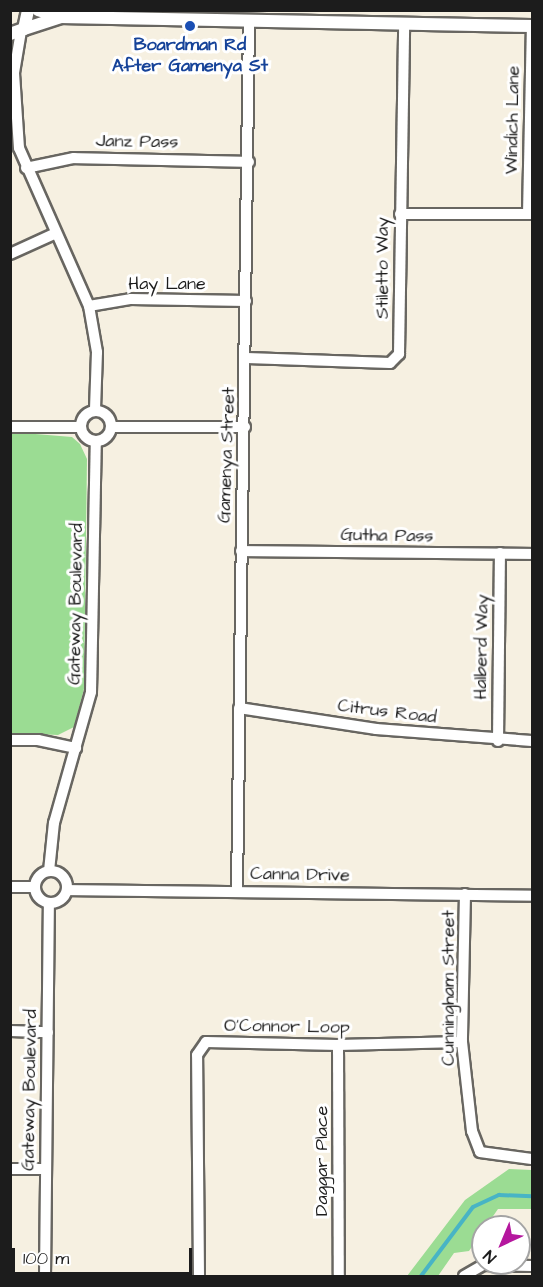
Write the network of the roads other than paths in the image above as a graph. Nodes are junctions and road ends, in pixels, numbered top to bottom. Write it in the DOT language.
graph roads {
  1 [pos="28,10"];
  2 [pos="38,10"];
  3 [pos="333,16"];
  4 [pos="60,17"];
  5 [pos="249,22"];
  6 [pos="404,25"];
  7 [pos="532,26"];
  8 [pos="18,31"];
  9 [pos="10,57"];
  10 [pos="14,73"];
  11 [pos="249,162"];
  12 [pos="26,168"];
  13 [pos="400,214"];
  14 [pos="530,214"];
  15 [pos="54,234"];
  16 [pos="10,254"];
  17 [pos="246,301"];
  18 [pos="89,306"];
  19 [pos="247,358"];
  20 [pos="94,410"];
  21 [pos="10,427"];
  22 [pos="81,427"];
  23 [pos="111,427"];
  24 [pos="244,427"];
  25 [pos="96,441"];
  26 [pos="241,551"];
  27 [pos="500,554"];
  28 [pos="532,554"];
  29 [pos="239,708"];
  30 [pos="10,740"];
  31 [pos="498,741"];
  32 [pos="532,741"];
  33 [pos="76,748"];
  34 [pos="50,871"];
  35 [pos="10,887"];
  36 [pos="34,887"];
  37 [pos="67,890"];
  38 [pos="237,890"];
  39 [pos="465,894"];
  40 [pos="532,896"];
  41 [pos="50,903"];
  42 [pos="10,1031"];
  43 [pos="48,1032"];
  44 [pos="462,1042"];
  45 [pos="338,1045"];
  46 [pos="532,1159"];
  47 [pos="10,1168"];
  48 [pos="45,1169"];
  49 [pos="532,1266"];
  50 [pos="45,1276"];
  51 [pos="199,1276"];
  52 [pos="339,1276"];
  53 [pos="464,1276"];
  1 -- 8 [label="street"];
  2 -- 4 [label="street"];
  3 -- 5 [label="street"];
  3 -- 6 [label="street"];
  4 -- 5 [label="street"];
  4 -- 8 [label="street"];
  5 -- 11 [label="street, Gamenya Street"];
  6 -- 7 [label="street"];
  6 -- 13 [label="street, Stiletto Way"];
  7 -- 14 [label="street, Windich Lane"];
  8 -- 10 [label="street"];
  9 -- 10 [label="street"];
  10 -- 12 [label="street"];
  11 -- 12 [label="street, Janz Pass"];
  11 -- 17 [label="street, Gamenya Street"];
  12 -- 15 [label="street"];
  13 -- 14 [label="street"];
  13 -- 19 [label="street, Stiletto Way"];
  15 -- 16 [label="street"];
  15 -- 18 [label="street"];
  17 -- 18 [label="street, Hay Lane"];
  17 -- 19 [label="street, Gamenya Street"];
  18 -- 20 [label="street"];
  19 -- 24 [label="street, Gamenya Street"];
  20 -- 22 [label="street"];
  20 -- 23 [label="street"];
  21 -- 22 [label="street"];
  22 -- 25 [label="street"];
  23 -- 24 [label="street"];
  23 -- 25 [label="street"];
  24 -- 26 [label="street, Gamenya Street"];
  25 -- 33 [label="street, Gateway Boulevard"];
  26 -- 27 [label="street, Gutha Pass"];
  26 -- 29 [label="street, Gamenya Street"];
  27 -- 28 [label="street, Gutha Pass"];
  27 -- 31 [label="street, Halberd Way"];
  29 -- 31 [label="street, Citrus Road"];
  29 -- 38 [label="street, Gamenya Street"];
  30 -- 33 [label="street"];
  31 -- 32 [label="street, Citrus Road"];
  33 -- 34 [label="street, Gateway Boulevard"];
  34 -- 36 [label="street"];
  34 -- 37 [label="street"];
  35 -- 36 [label="street"];
  36 -- 41 [label="street"];
  37 -- 38 [label="street, Canna Drive"];
  37 -- 41 [label="street"];
  38 -- 39 [label="street, Canna Drive"];
  39 -- 40 [label="street, Canna Drive"];
  39 -- 44 [label="street, Cunningham Street"];
  41 -- 43 [label="street, Gateway Boulevard"];
  42 -- 43 [label="street"];
  43 -- 48 [label="street, Gateway Boulevard"];
  44 -- 45 [label="street, O'Connor Loop"];
  44 -- 46 [label="street, Cunningham Street"];
  45 -- 51 [label="street, O'Connor Loop"];
  45 -- 52 [label="street, Daggar Place"];
  47 -- 48 [label="street"];
  48 -- 50 [label="street, Gateway Boulevard"];
  49 -- 53 [label="street"];
}
